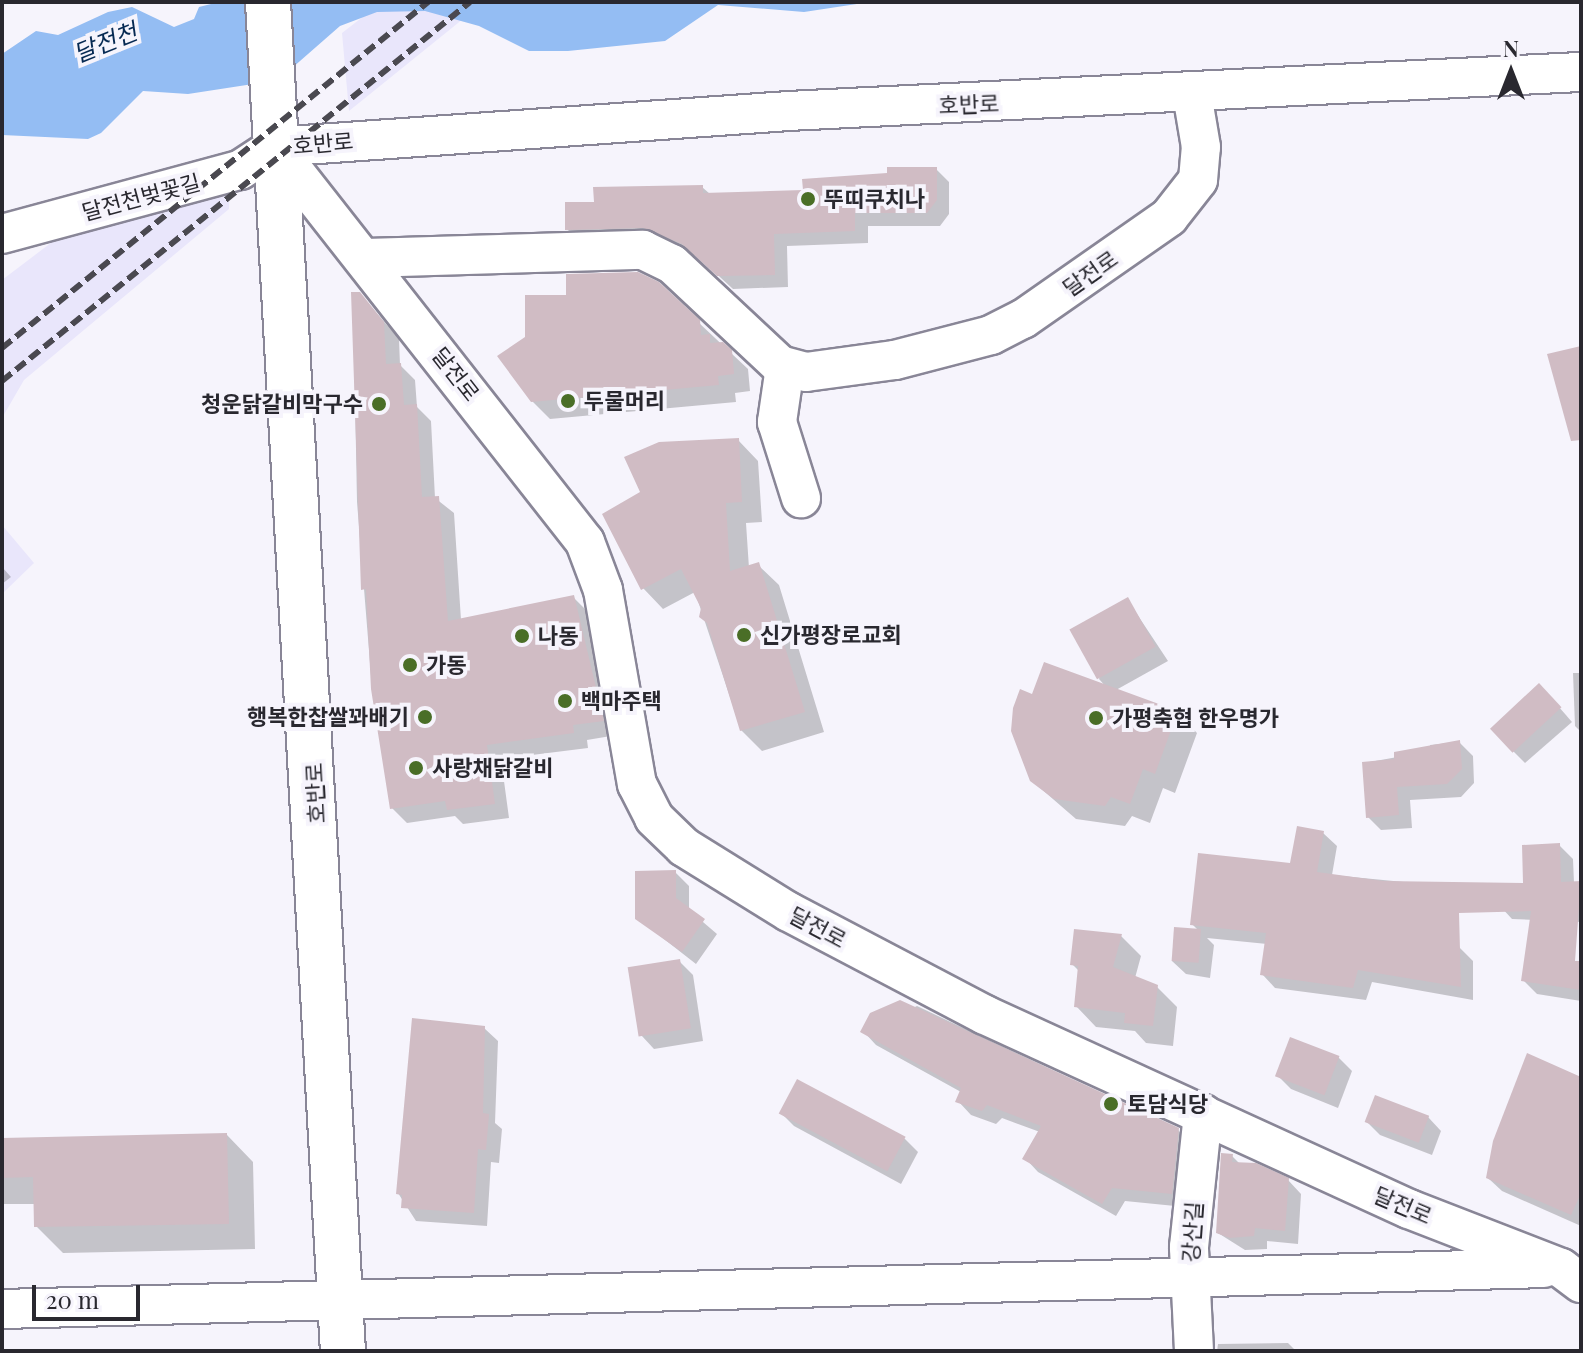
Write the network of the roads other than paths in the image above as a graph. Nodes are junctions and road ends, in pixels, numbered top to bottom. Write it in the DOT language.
graph roads {
  1 [pos="268,2"];
  2 [pos="1581,72"];
  3 [pos="1192,94"];
  4 [pos="275,147"];
  5 [pos="2,234"];
  6 [pos="366,258"];
  7 [pos="785,367"];
  8 [pos="801,498"];
  9 [pos="1203,1114"];
  10 [pos="1574,1273"];
  11 [pos="1189,1276"];
  12 [pos="339,1298"];
  13 [pos="2,1309"];
  14 [pos="343,1351"];
  15 [pos="1194,1351"];
  1 -- 4 [label="main road"];
  2 -- 3 [label="street, 호반로"];
  3 -- 4 [label="street, 호반로"];
  3 -- 7 [label="street, 달전로"];
  4 -- 5 [label="street, 달전천벚꽃길"];
  4 -- 6 [label="street, 달전로"];
  4 -- 12 [label="main road, 호반로"];
  6 -- 7 [label="street"];
  6 -- 9 [label="street, 달전로"];
  7 -- 8 [label="street"];
  9 -- 10 [label="street, 달전로"];
  9 -- 11 [label="street, 강산길"];
  10 -- 11 [label="street"];
  11 -- 12 [label="street"];
  11 -- 15 [label="street, 강산길"];
  12 -- 13 [label="street"];
  12 -- 14 [label="main road, 호반로"];
}
